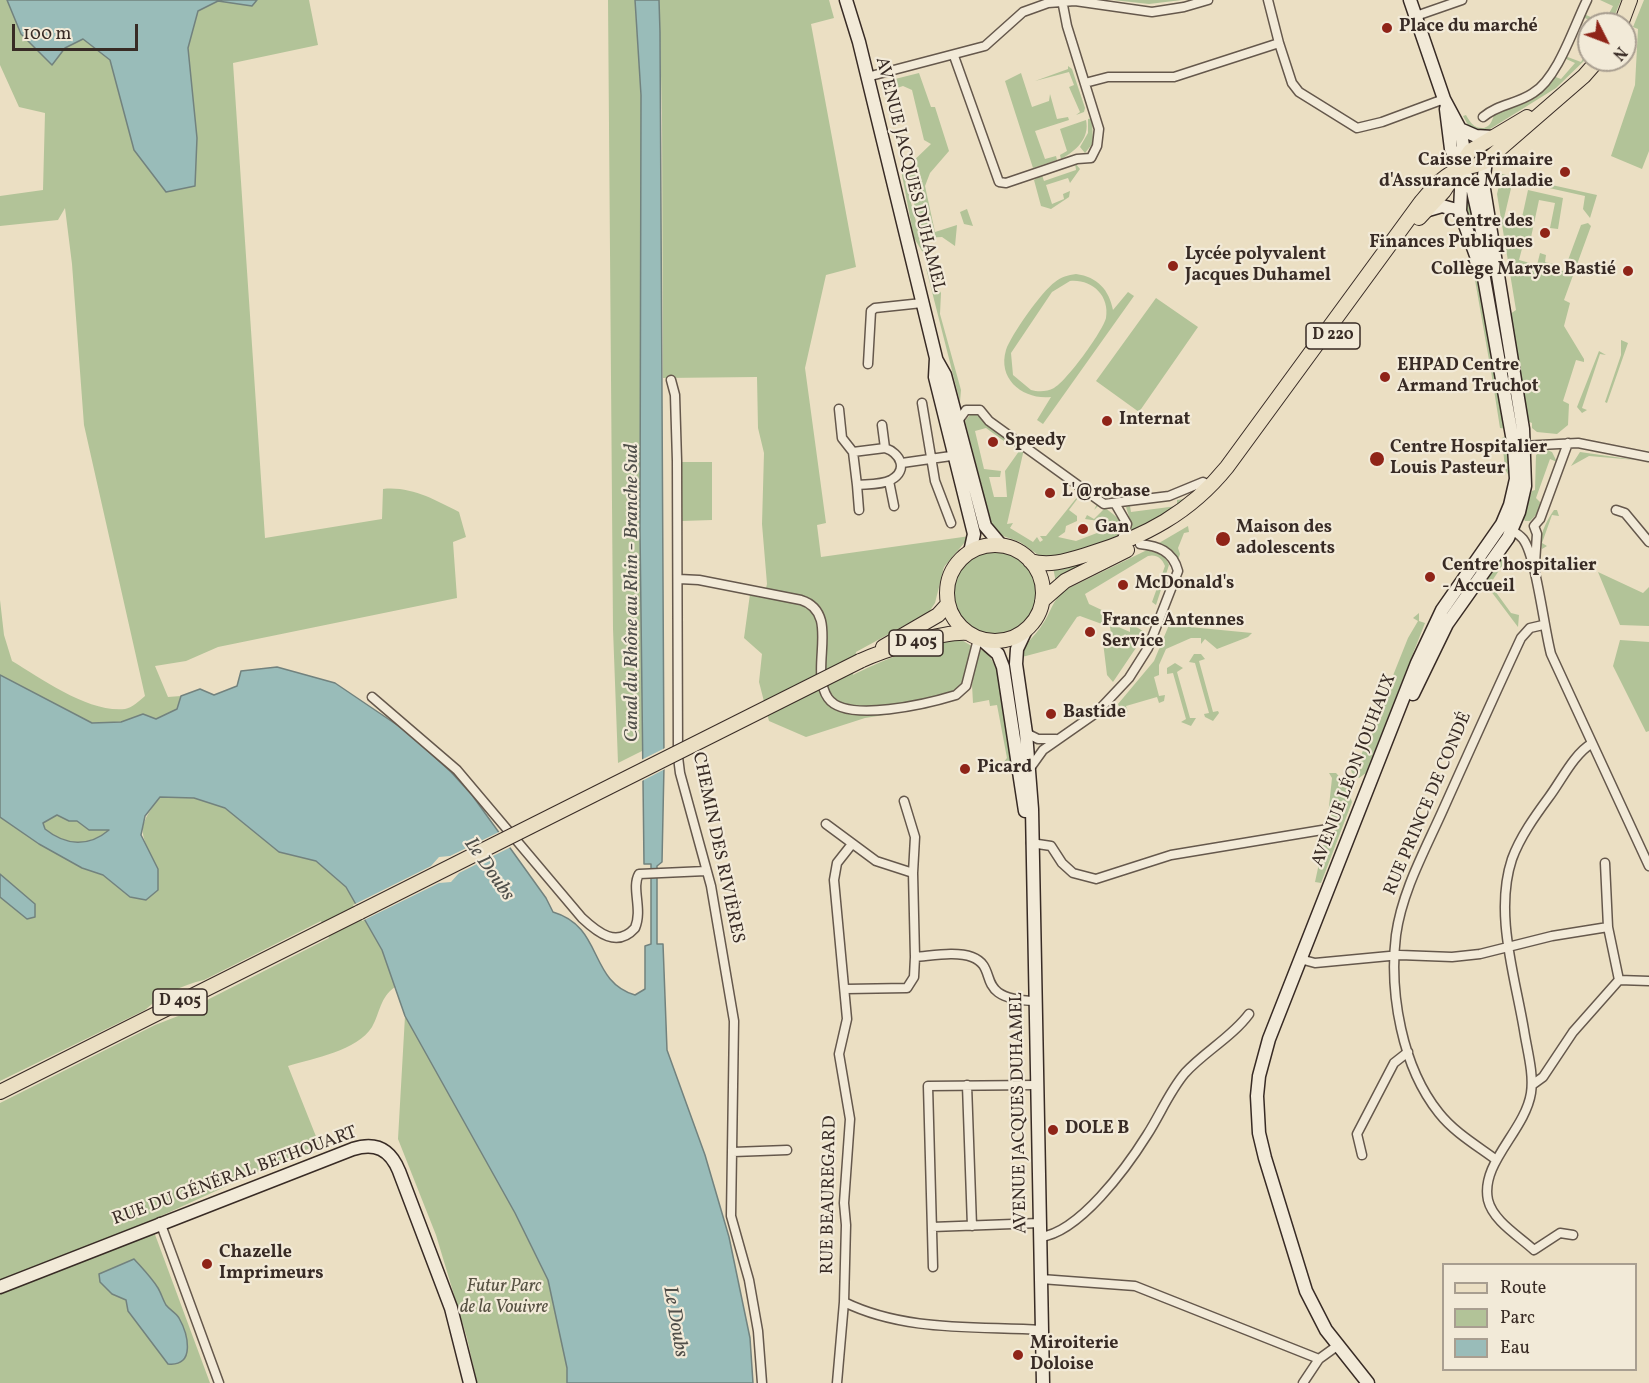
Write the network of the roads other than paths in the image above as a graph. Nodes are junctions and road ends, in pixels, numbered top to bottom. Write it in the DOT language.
graph roads {
  1 [pos="846,0"];
  2 [pos="1062,0"];
  3 [pos="1208,0"];
  4 [pos="1268,0"];
  5 [pos="1410,0"];
  6 [pos="1462,0"];
  7 [pos="1583,1"];
  8 [pos="1416,15"];
  9 [pos="1279,43"];
  10 [pos="954,56"];
  11 [pos="1585,72"];
  12 [pos="867,78"];
  13 [pos="1085,83"];
  14 [pos="1444,99"];
  15 [pos="1555,100"];
  16 [pos="1483,117"];
  17 [pos="1460,129"];
  18 [pos="1506,129"];
  19 [pos="1493,137"];
  20 [pos="1486,161"];
  21 [pos="1461,168"];
  22 [pos="1460,211"];
  23 [pos="1424,212"];
  24 [pos="1497,273"];
  25 [pos="922,303"];
  26 [pos="936,358"];
  27 [pos="868,364"];
  28 [pos="671,380"];
  29 [pos="922,403"];
  30 [pos="838,409"];
  31 [pos="958,424"];
  32 [pos="882,425"];
  33 [pos="1568,443"];
  34 [pos="1520,446"];
  35 [pos="885,448"];
  36 [pos="853,452"];
  37 [pos="960,455"];
  38 [pos="1649,457"];
  39 [pos="932,459"];
  40 [pos="902,463"];
  41 [pos="889,481"];
  42 [pos="857,485"];
  43 [pos="1210,486"];
  44 [pos="1116,505"];
  45 [pos="894,506"];
  46 [pos="859,510"];
  47 [pos="1616,510"];
  48 [pos="951,523"];
  49 [pos="1534,526"];
  50 [pos="1510,529"];
  51 [pos="1649,542"];
  52 [pos="1140,544"];
  53 [pos="1001,545"];
  54 [pos="1118,545"];
  55 [pos="970,552"];
  56 [pos="1030,561"];
  57 [pos="1534,568"];
  58 [pos="679,579"];
  59 [pos="1042,602"];
  60 [pos="948,604"];
  61 [pos="1543,625"];
  62 [pos="1026,630"];
  63 [pos="976,637"];
  64 [pos="863,659"];
  65 [pos="372,697"];
  66 [pos="1026,733"];
  67 [pos="1056,739"];
  68 [pos="1591,744"];
  69 [pos="1025,771"];
  70 [pos="904,801"];
  71 [pos="826,824"];
  72 [pos="1328,829"];
  73 [pos="1031,843"];
  74 [pos="852,844"];
  75 [pos="1605,864"];
  76 [pos="1649,866"];
  77 [pos="706,871"];
  78 [pos="913,873"];
  79 [pos="1608,927"];
  80 [pos="1510,946"];
  81 [pos="1396,956"];
  82 [pos="915,957"];
  83 [pos="1300,959"];
  84 [pos="1619,980"];
  85 [pos="1649,981"];
  86 [pos="846,989"];
  87 [pos="1035,1001"];
  88 [pos="1249,1014"];
  89 [pos="1408,1052"];
  90 [pos="967,1085"];
  91 [pos="1037,1085"];
  92 [pos="1532,1085"];
  93 [pos="0,1092"];
  94 [pos="786,1150"];
  95 [pos="733,1152"];
  96 [pos="1362,1155"];
  97 [pos="1495,1159"];
  98 [pos="160,1222"];
  99 [pos="1040,1223"];
  100 [pos="972,1226"];
  101 [pos="932,1227"];
  102 [pos="1573,1235"];
  103 [pos="1040,1237"];
  104 [pos="933,1267"];
  105 [pos="1041,1279"];
  106 [pos="0,1287"];
  107 [pos="844,1302"];
  108 [pos="1041,1330"];
  109 [pos="1338,1346"];
  110 [pos="1319,1359"];
  111 [pos="219,1383"];
  112 [pos="470,1383"];
  113 [pos="762,1383"];
  114 [pos="837,1383"];
  115 [pos="1043,1383"];
  116 [pos="1303,1383"];
  117 [pos="1368,1383"];
  1 -- 12 [label="main road, AVENUE JACQUES DUHAMEL"];
  2 -- 3 [label="street"];
  2 -- 10 [label="street"];
  2 -- 13 [label="street"];
  4 -- 9 [label="street"];
  5 -- 8 [label="main road"];
  6 -- 8 [label="street"];
  7 -- 16 [label="street"];
  8 -- 14 [label="main road"];
  9 -- 13 [label="street"];
  9 -- 14 [label="street"];
  10 -- 12 [label="street"];
  10 -- 13 [label="street"];
  11 -- 15 [label="main road"];
  12 -- 25 [label="main road, AVENUE JACQUES DUHAMEL"];
  14 -- 17 [label="main road"];
  14 -- 21 [label="main road"];
  15 -- 18 [label="main road"];
  15 -- 20 [label="main road"];
  17 -- 19 [label="main road"];
  17 -- 21 [label="main road, AVENUE LÉON JOUHAUX"];
  18 -- 19 [label="main road"];
  18 -- 21 [label="main road, D 220"];
  19 -- 21 [label="main road"];
  20 -- 21 [label="main road"];
  20 -- 24 [label="main road"];
  21 -- 22 [label="main road, AVENUE LÉON JOUHAUX"];
  21 -- 23 [label="main road, D 220"];
  21 -- 24 [label="main road"];
  21 -- 43 [label="main road, D 220"];
  22 -- 23 [label="main road"];
  22 -- 34 [label="main road, AVENUE LÉON JOUHAUX"];
  23 -- 52 [label="main road, D 220"];
  24 -- 34 [label="main road"];
  25 -- 26 [label="main road, AVENUE JACQUES DUHAMEL"];
  25 -- 27 [label="street"];
  26 -- 31 [label="main road, AVENUE JACQUES DUHAMEL"];
  26 -- 37 [label="main road, AVENUE JACQUES DUHAMEL"];
  28 -- 58 [label="street, CHEMIN DES RIVIÈRES"];
  29 -- 39 [label="street"];
  30 -- 36 [label="street"];
  31 -- 37 [label="main road, AVENUE JACQUES DUHAMEL"];
  31 -- 44 [label="street"];
  32 -- 35 [label="street"];
  33 -- 34 [label="street"];
  33 -- 38 [label="street"];
  33 -- 49 [label="street"];
  34 -- 50 [label="main road, AVENUE LÉON JOUHAUX"];
  35 -- 36 [label="street"];
  35 -- 40 [label="street"];
  36 -- 42 [label="street"];
  37 -- 39 [label="street"];
  37 -- 53 [label="main road, AVENUE JACQUES DUHAMEL"];
  37 -- 55 [label="main road, AVENUE JACQUES DUHAMEL"];
  39 -- 40 [label="street"];
  39 -- 48 [label="street"];
  40 -- 41 [label="street"];
  41 -- 42 [label="street"];
  41 -- 45 [label="street"];
  42 -- 46 [label="street"];
  43 -- 44 [label="street"];
  43 -- 54 [label="main road, D 220"];
  44 -- 54 [label="street"];
  47 -- 51 [label="street"];
  49 -- 50 [label="street"];
  49 -- 57 [label="street"];
  50 -- 57 [label="street"];
  50 -- 83 [label="main road, AVENUE LÉON JOUHAUX"];
  52 -- 59 [label="main road, D 220"];
  52 -- 67 [label="street"];
  53 -- 55 [label="main road"];
  53 -- 56 [label="main road"];
  54 -- 56 [label="main road, D 220"];
  55 -- 60 [label="main road"];
  56 -- 59 [label="main road"];
  57 -- 61 [label="street"];
  58 -- 63 [label="street"];
  58 -- 77 [label="street, CHEMIN DES RIVIÈRES"];
  59 -- 62 [label="main road"];
  60 -- 63 [label="main road"];
  60 -- 64 [label="main road, D 405"];
  61 -- 68 [label="street"];
  61 -- 81 [label="street, RUE PRINCE DE CONDÉ"];
  62 -- 63 [label="main road"];
  62 -- 66 [label="main road, AVENUE JACQUES DUHAMEL"];
  63 -- 64 [label="main road, D 405"];
  63 -- 69 [label="main road, AVENUE JACQUES DUHAMEL"];
  64 -- 93 [label="main road, D 405, bridge"];
  65 -- 77 [label="street"];
  66 -- 67 [label="street"];
  66 -- 69 [label="main road, AVENUE JACQUES DUHAMEL"];
  67 -- 69 [label="street"];
  68 -- 76 [label="street"];
  68 -- 80 [label="street"];
  69 -- 73 [label="main road, AVENUE JACQUES DUHAMEL"];
  70 -- 78 [label="street"];
  71 -- 74 [label="street"];
  72 -- 73 [label="street"];
  73 -- 87 [label="main road, AVENUE JACQUES DUHAMEL"];
  74 -- 78 [label="street"];
  74 -- 86 [label="street, RUE BEAUREGARD"];
  75 -- 79 [label="street"];
  77 -- 95 [label="street, CHEMIN DES RIVIÈRES"];
  78 -- 82 [label="street"];
  79 -- 80 [label="street"];
  79 -- 84 [label="street"];
  80 -- 81 [label="street"];
  80 -- 92 [label="street"];
  81 -- 83 [label="street"];
  81 -- 89 [label="street, RUE PRINCE DE CONDÉ"];
  82 -- 86 [label="street"];
  82 -- 87 [label="street"];
  83 -- 109 [label="main road, AVENUE LÉON JOUHAUX"];
  84 -- 85 [label="street"];
  84 -- 92 [label="street"];
  86 -- 107 [label="street, RUE BEAUREGARD"];
  87 -- 91 [label="main road, AVENUE JACQUES DUHAMEL"];
  88 -- 103 [label="street"];
  89 -- 96 [label="street"];
  89 -- 97 [label="street, RUE PRINCE DE CONDÉ"];
  90 -- 91 [label="street"];
  90 -- 100 [label="street"];
  90 -- 101 [label="street"];
  91 -- 99 [label="main road, AVENUE JACQUES DUHAMEL"];
  92 -- 97 [label="street"];
  94 -- 95 [label="street"];
  95 -- 113 [label="street, CHEMIN DES RIVIÈRES"];
  97 -- 102 [label="street"];
  98 -- 106 [label="main road, RUE DU GÉNÉRAL BETHOUART"];
  98 -- 111 [label="street"];
  98 -- 112 [label="main road, RUE DU GÉNÉRAL BETHOUART"];
  99 -- 100 [label="street"];
  99 -- 103 [label="main road, AVENUE JACQUES DUHAMEL"];
  100 -- 101 [label="street"];
  101 -- 104 [label="street"];
  103 -- 105 [label="main road, AVENUE JACQUES DUHAMEL"];
  105 -- 108 [label="main road, AVENUE JACQUES DUHAMEL"];
  105 -- 110 [label="street"];
  107 -- 108 [label="street"];
  107 -- 114 [label="street, RUE BEAUREGARD"];
  108 -- 115 [label="main road, AVENUE JACQUES DUHAMEL"];
  109 -- 110 [label="street"];
  109 -- 117 [label="main road, AVENUE LÉON JOUHAUX"];
  110 -- 116 [label="street"];
}
